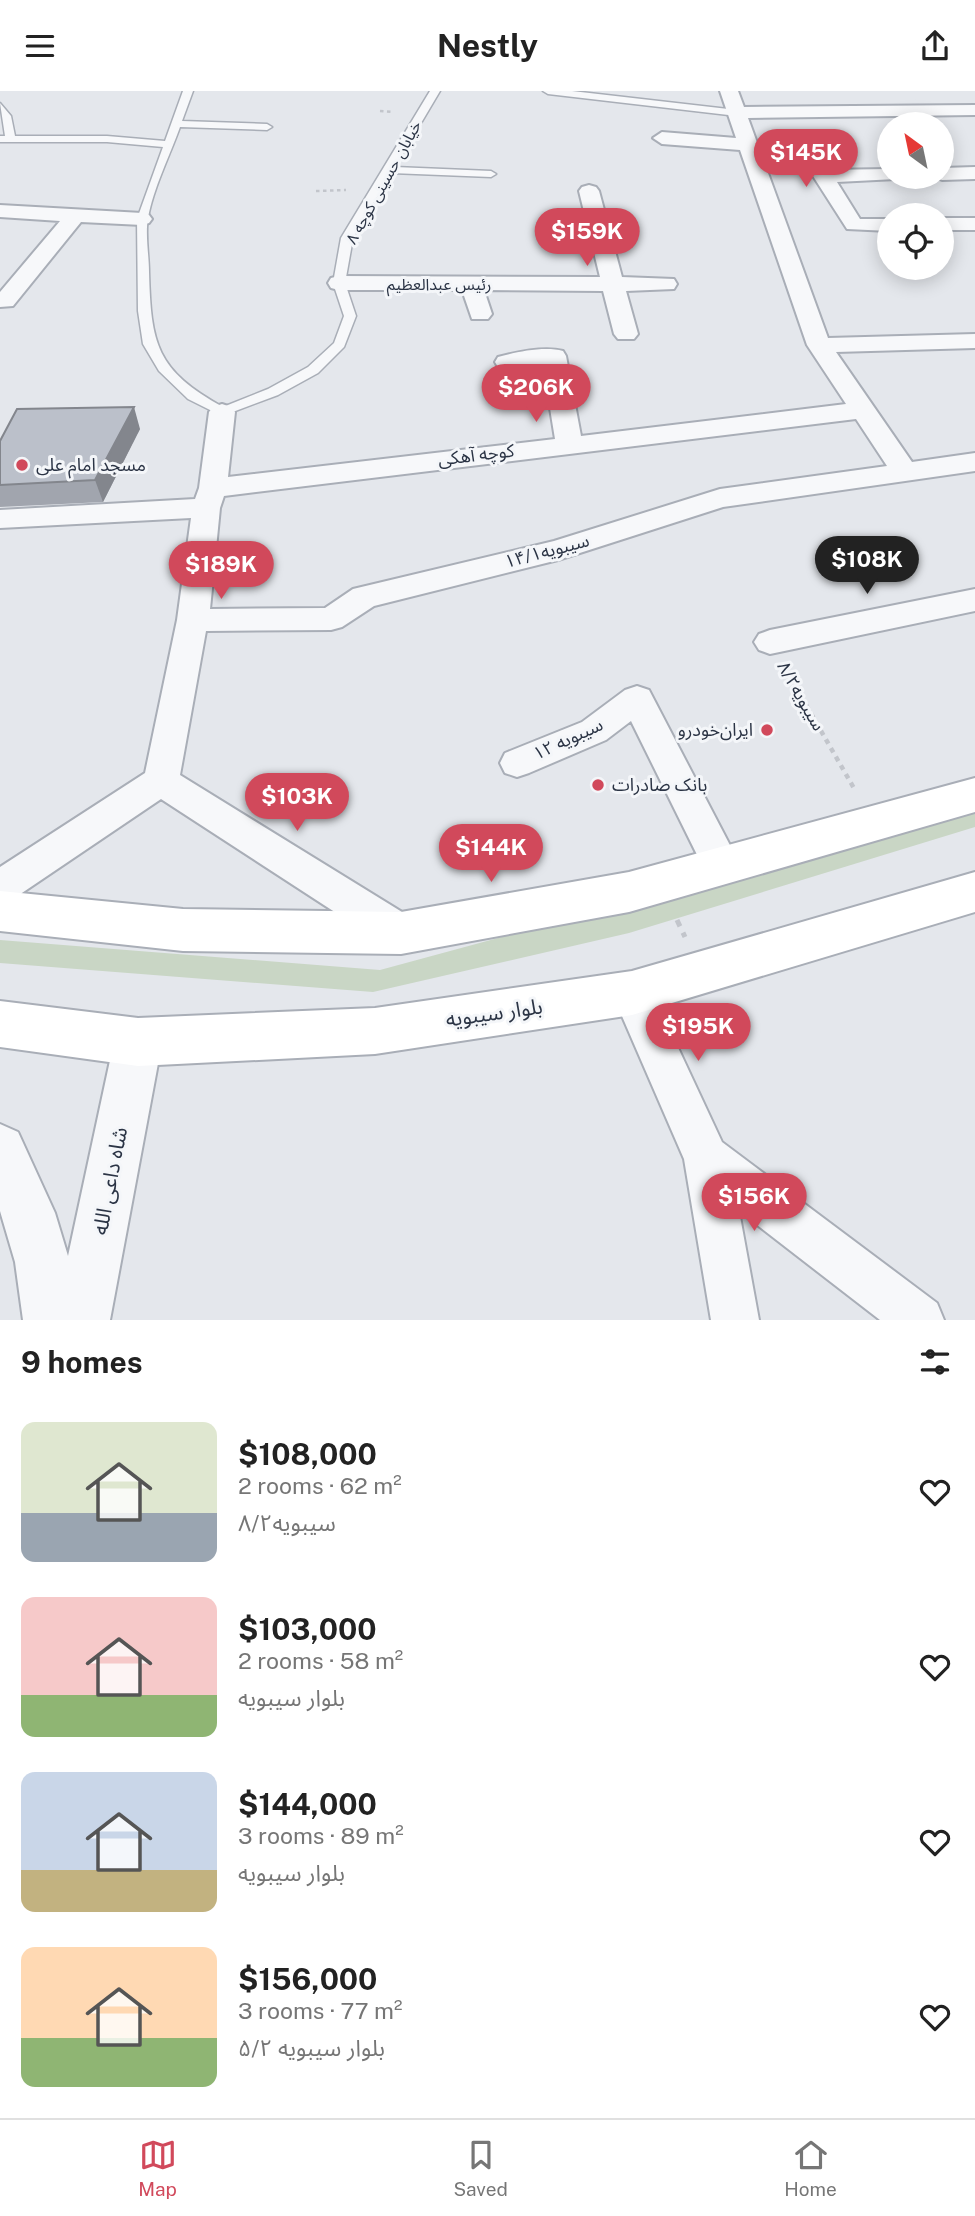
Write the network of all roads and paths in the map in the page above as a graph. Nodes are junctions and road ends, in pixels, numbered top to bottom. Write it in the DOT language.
graph roads {
  1 [pos="188,91"];
  2 [pos="435,91"];
  3 [pos="548,91"];
  4 [pos="729,91"];
  5 [pos="0,106"];
  6 [pos="975,110"];
  7 [pos="737,113"];
  8 [pos="3,116"];
  9 [pos="177,124"];
  10 [pos="267,127"];
  11 [pos="662,138"];
  12 [pos="5,139"];
  13 [pos="169,145"];
  14 [pos="749,145"];
  15 [pos="388,170"];
  16 [pos="975,173"];
  17 [pos="491,174"];
  18 [pos="954,174"];
  19 [pos="877,175"];
  20 [pos="589,191"];
  21 [pos="0,211"];
  22 [pos="76,214"];
  23 [pos="142,219"];
  24 [pos="954,224"];
  25 [pos="975,224"];
  26 [pos="877,225"];
  27 [pos="532,259"];
  28 [pos="339,283"];
  29 [pos="471,284"];
  30 [pos="531,284"];
  31 [pos="613,284"];
  32 [pos="666,284"];
  33 [pos="5,301"];
  34 [pos="480,314"];
  35 [pos="626,334"];
  36 [pos="975,341"];
  37 [pos="819,345"];
  38 [pos="507,362"];
  39 [pos="864,410"];
  40 [pos="222,412"];
  41 [pos="569,445"];
  42 [pos="975,462"];
  43 [pos="905,472"];
  44 [pos="210,498"];
  45 [pos="0,519"];
  46 [pos="975,600"];
  47 [pos="193,620"];
  48 [pos="770,642"];
  49 [pos="517,763"];
  50 [pos="161,781"];
  51 [pos="975,795"];
  52 [pos="873,821"];
  53 [pos="721,865"];
  54 [pos="659,883"];
  55 [pos="0,887"];
  56 [pos="975,892"];
  57 [pos="0,911"];
  58 [pos="401,933"];
  59 [pos="703,972"];
  60 [pos="632,993"];
  61 [pos="0,1024"];
  62 [pos="138,1042"];
  63 [pos="0,1150"];
  64 [pos="706,1158"];
  65 [pos="51,1320"];
  66 [pos="82,1320"];
  67 [pos="735,1320"];
  68 [pos="920,1320"];
  1 -- 9 [label="lane"];
  2 -- 15 [label="lane, خیابان حسینی کوچه ۸"];
  3 -- 7 [label="lane"];
  4 -- 7 [label="street"];
  5 -- 8 [label="lane"];
  6 -- 7 [label="street"];
  7 -- 14 [label="street"];
  8 -- 12 [label="lane"];
  9 -- 10 [label="lane"];
  9 -- 13 [label="lane"];
  11 -- 14 [label="street"];
  12 -- 13 [label="lane"];
  13 -- 23 [label="lane"];
  14 -- 37 [label="street"];
  15 -- 17 [label="lane"];
  15 -- 28 [label="lane, خیابان حسینی کوچه ۸"];
  16 -- 18 [label="street"];
  19 -- 26 [label="street"];
  20 -- 31 [label="street"];
  21 -- 22 [label="street"];
  22 -- 23 [label="street"];
  22 -- 33 [label="street"];
  23 -- 40 [label="lane"];
  24 -- 25 [label="street"];
  27 -- 30 [label="street"];
  28 -- 29 [label="street, رئیس عبدالعظیم"];
  28 -- 40 [label="lane, خیابان حسینی کوچه ۸"];
  29 -- 30 [label="street, رئیس عبدالعظیم"];
  29 -- 34 [label="street"];
  30 -- 31 [label="street, رئیس عبدالعظیم"];
  31 -- 32 [label="street, رئیس عبدالعظیم"];
  31 -- 35 [label="street"];
  36 -- 37 [label="street"];
  37 -- 39 [label="street"];
  38 -- 41 [label="street"];
  39 -- 41 [label="street, کوچه آهکی"];
  39 -- 43 [label="street"];
  40 -- 44 [label="street"];
  41 -- 44 [label="street, کوچه آهکی"];
  42 -- 43 [label="street"];
  43 -- 47 [label="street, سیبویه۱۴/۱"];
  44 -- 45 [label="street, کوچه آهکی"];
  44 -- 47 [label="street"];
  46 -- 48 [label="street, سیبویه۸/۲"];
  47 -- 50 [label="street"];
  48 -- 52 [label="path, سیبویه۸/۲"];
  49 -- 53 [label="street, سیبویه ۱۲"];
  50 -- 55 [label="street"];
  50 -- 58 [label="street"];
  51 -- 52 [label="main road"];
  52 -- 53 [label="main road"];
  53 -- 54 [label="main road"];
  54 -- 58 [label="main road"];
  54 -- 59 [label="path"];
  56 -- 59 [label="main road, بلوار سیبویه"];
  57 -- 58 [label="main road"];
  59 -- 60 [label="main road, بلوار سیبویه"];
  60 -- 62 [label="main road, بلوار سیبویه"];
  60 -- 64 [label="street"];
  61 -- 62 [label="main road, بلوار سیبویه"];
  62 -- 66 [label="street, شاه داعی الله"];
  63 -- 65 [label="street"];
  64 -- 67 [label="street"];
  64 -- 68 [label="street"];
}
